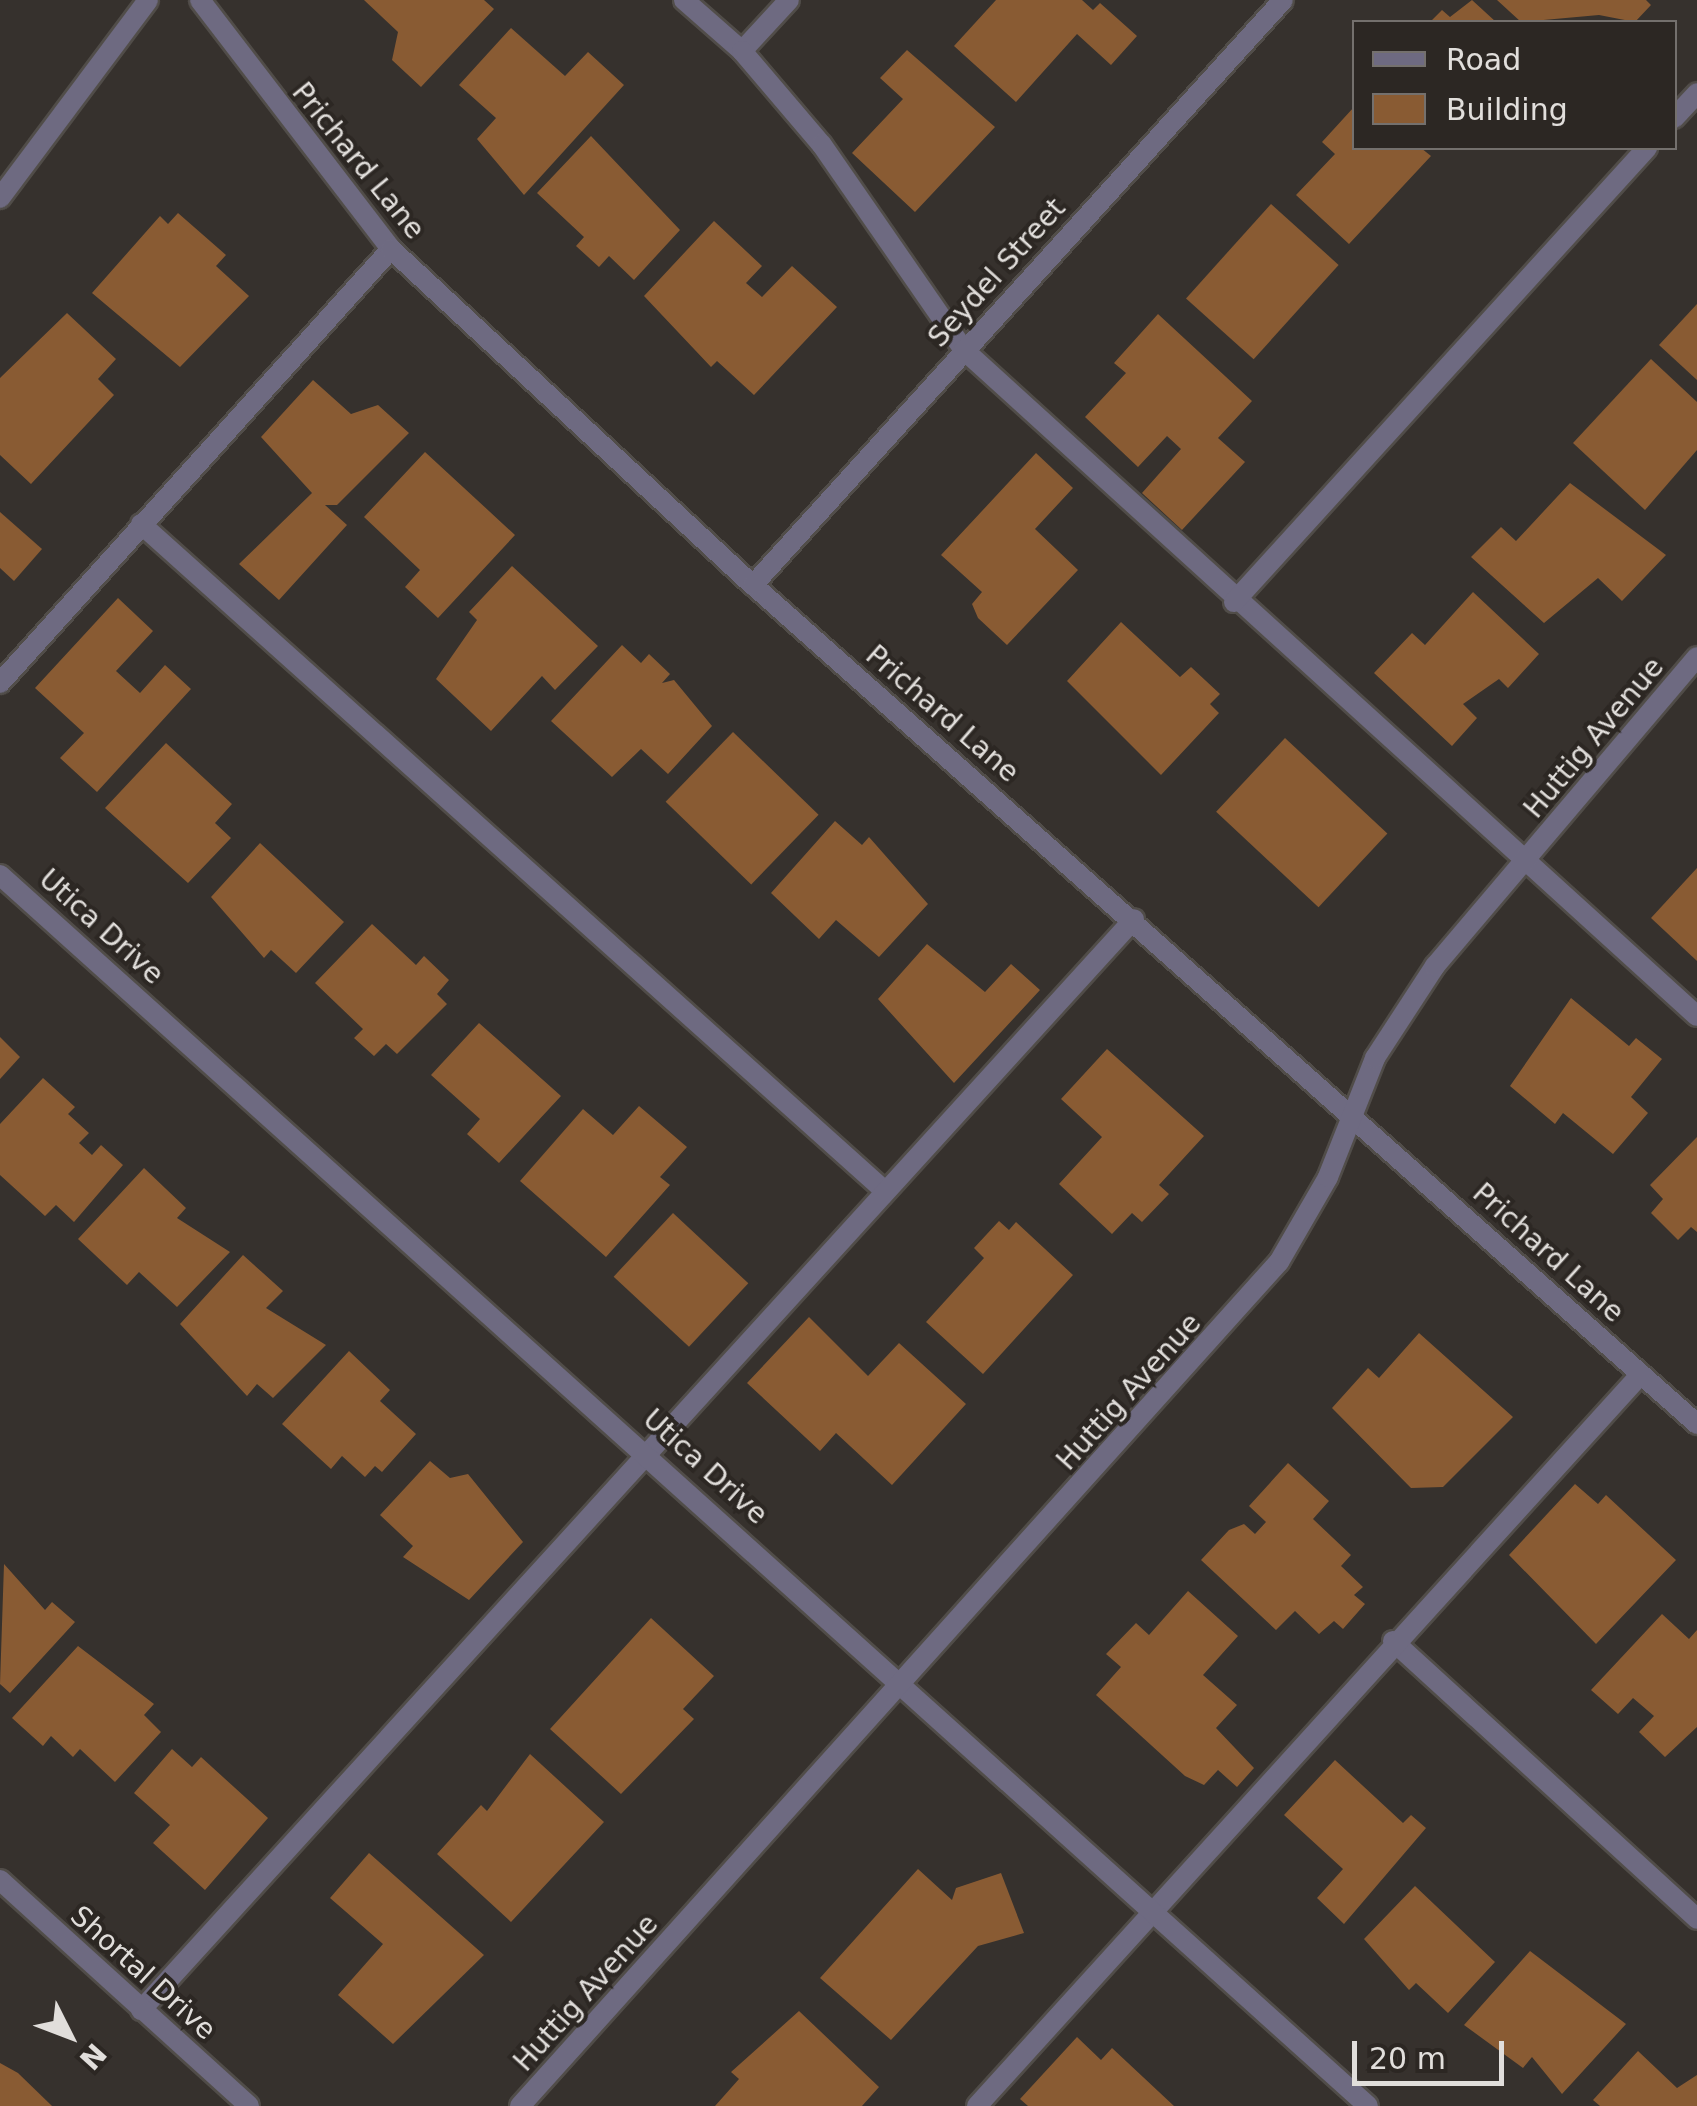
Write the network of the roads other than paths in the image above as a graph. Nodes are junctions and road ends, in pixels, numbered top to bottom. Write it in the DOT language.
graph roads {
  1 [pos="148,0"];
  2 [pos="200,0"];
  3 [pos="684,0"];
  4 [pos="789,0"];
  5 [pos="1283,0"];
  6 [pos="742,50"];
  7 [pos="1697,93"];
  8 [pos="1677,115"];
  9 [pos="1645,150"];
  10 [pos="0,198"];
  11 [pos="391,249"];
  12 [pos="964,350"];
  13 [pos="142,524"];
  14 [pos="753,585"];
  15 [pos="1234,602"];
  16 [pos="1697,658"];
  17 [pos="0,683"];
  18 [pos="1525,862"];
  19 [pos="0,874"];
  20 [pos="1134,919"];
  21 [pos="1697,1016"];
  22 [pos="1355,1116"];
  23 [pos="885,1191"];
  24 [pos="1641,1374"];
  25 [pos="1697,1424"];
  26 [pos="646,1450"];
  27 [pos="1393,1641"];
  28 [pos="902,1686"];
  29 [pos="0,1880"];
  30 [pos="1152,1910"];
  31 [pos="1697,1919"];
  32 [pos="141,2010"];
  33 [pos="249,2106"];
  34 [pos="520,2106"];
  35 [pos="977,2106"];
  36 [pos="1368,2106"];
  1 -- 10 [label="street"];
  2 -- 11 [label="street, Prichard Lane"];
  3 -- 6 [label="street"];
  4 -- 6 [label="street"];
  5 -- 12 [label="street, Seydel Street"];
  6 -- 12 [label="street"];
  7 -- 8 [label="street"];
  9 -- 15 [label="street"];
  11 -- 13 [label="street"];
  11 -- 14 [label="street, Prichard Lane"];
  12 -- 14 [label="street, Seydel Street"];
  12 -- 15 [label="street"];
  13 -- 17 [label="street"];
  13 -- 23 [label="street"];
  14 -- 20 [label="street, Prichard Lane"];
  15 -- 18 [label="street"];
  16 -- 18 [label="street, Huttig Avenue"];
  18 -- 21 [label="street"];
  18 -- 22 [label="street, Huttig Avenue"];
  19 -- 26 [label="street, Utica Drive"];
  20 -- 22 [label="street, Prichard Lane"];
  20 -- 23 [label="street"];
  22 -- 24 [label="street, Prichard Lane"];
  22 -- 28 [label="street, Huttig Avenue"];
  23 -- 26 [label="street"];
  24 -- 25 [label="street, Prichard Lane"];
  24 -- 27 [label="street"];
  26 -- 28 [label="street, Utica Drive"];
  26 -- 32 [label="street"];
  27 -- 30 [label="street"];
  27 -- 31 [label="street"];
  28 -- 30 [label="street, Utica Drive"];
  28 -- 34 [label="street, Huttig Avenue"];
  29 -- 32 [label="street, Shortal Drive"];
  30 -- 35 [label="street"];
  30 -- 36 [label="street, Utica Drive"];
  32 -- 33 [label="street, Shortal Drive"];
}
